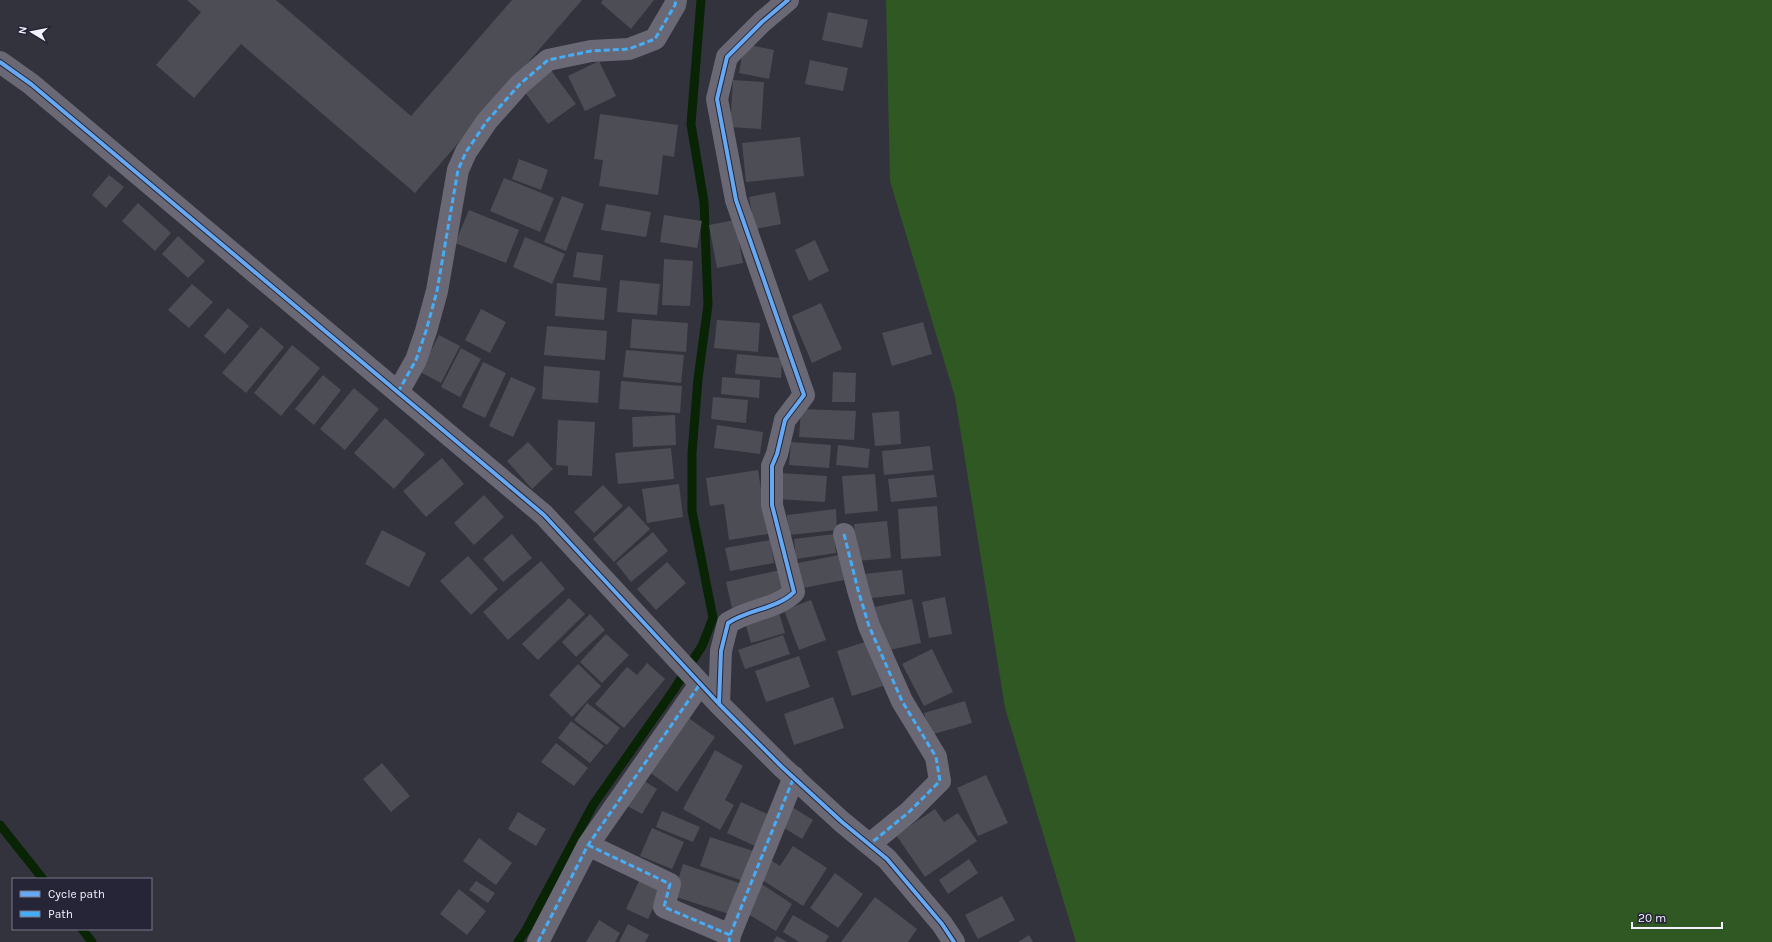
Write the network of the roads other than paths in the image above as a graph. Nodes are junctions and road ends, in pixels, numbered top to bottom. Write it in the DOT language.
graph roads {
  1 [pos="676,0"];
  2 [pos="788,0"];
  3 [pos="0,62"];
  4 [pos="398,392"];
  5 [pos="844,534"];
  6 [pos="700,684"];
  7 [pos="719,704"];
  8 [pos="794,777"];
  9 [pos="870,844"];
  10 [pos="588,845"];
  11 [pos="729,938"];
  12 [pos="538,942"];
  13 [pos="954,942"];
  1 -- 4 [label="street"];
  2 -- 7 [label="street"];
  3 -- 4 [label="street"];
  4 -- 6 [label="street"];
  5 -- 9 [label="street"];
  6 -- 7 [label="street"];
  6 -- 10 [label="street"];
  7 -- 8 [label="street"];
  8 -- 9 [label="street"];
  8 -- 11 [label="street"];
  9 -- 13 [label="street"];
  10 -- 11 [label="street"];
  10 -- 12 [label="street"];
}
